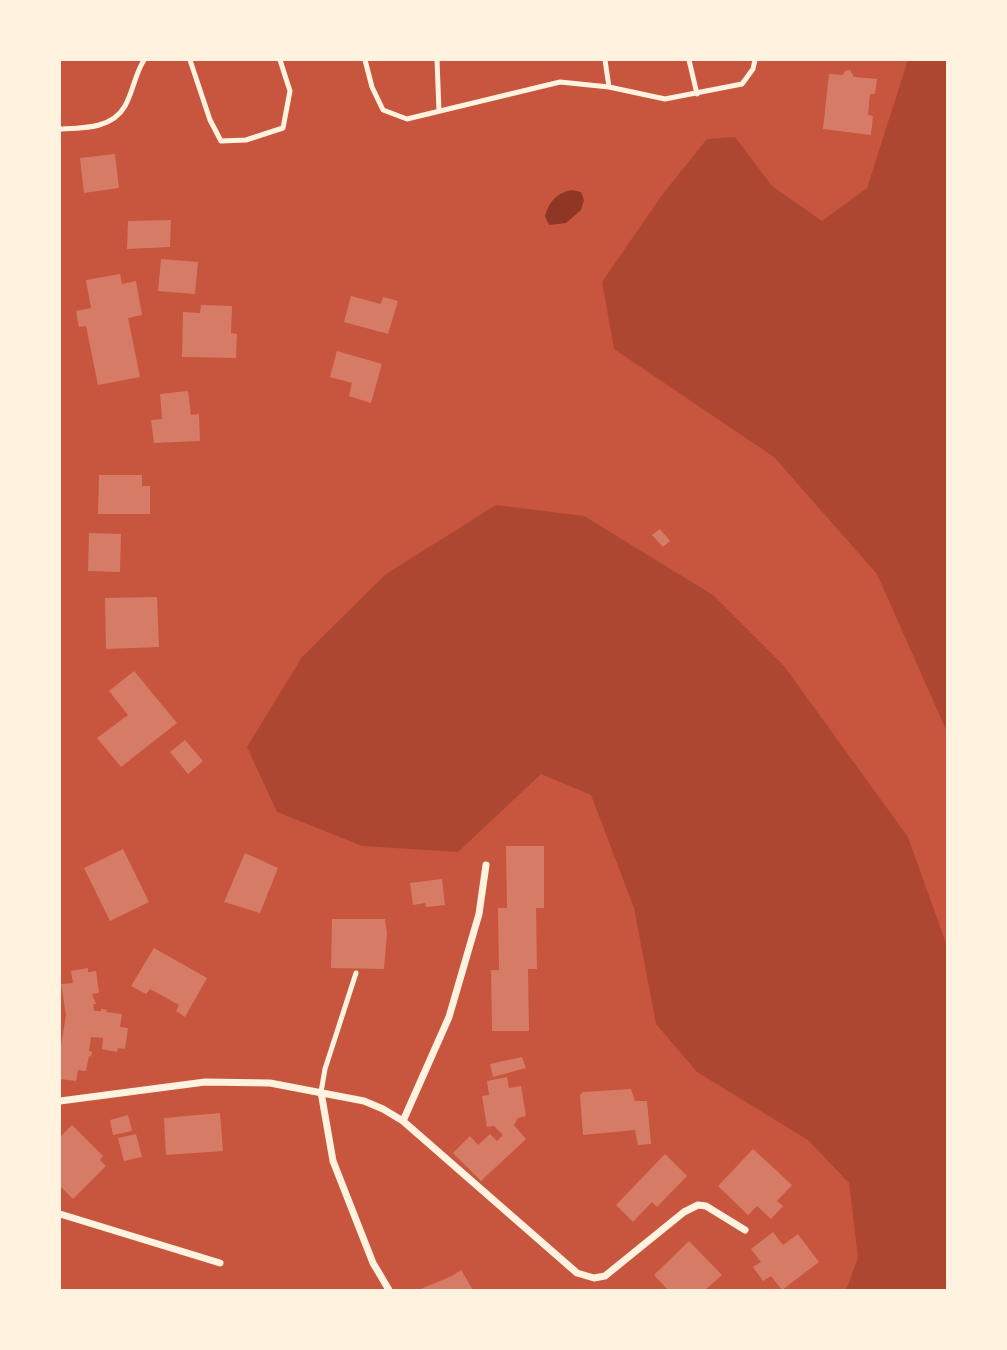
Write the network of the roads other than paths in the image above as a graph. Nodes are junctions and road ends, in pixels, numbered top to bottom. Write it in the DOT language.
graph roads {
  1 [pos="144,60"];
  2 [pos="190,60"];
  3 [pos="280,60"];
  4 [pos="365,60"];
  5 [pos="437,60"];
  6 [pos="605,60"];
  7 [pos="689,60"];
  8 [pos="755,60"];
  9 [pos="610,87"];
  10 [pos="697,94"];
  11 [pos="439,111"];
  12 [pos="60,129"];
  13 [pos="486,866"];
  14 [pos="356,973"];
  15 [pos="321,1092"];
  16 [pos="60,1101"];
  17 [pos="403,1121"];
  18 [pos="60,1214"];
  19 [pos="745,1230"];
  20 [pos="220,1263"];
  21 [pos="389,1290"];
  1 -- 12 [label="lane"];
  2 -- 3 [label="lane"];
  4 -- 11 [label="lane"];
  5 -- 11 [label="lane"];
  6 -- 9 [label="lane"];
  7 -- 10 [label="lane"];
  8 -- 10 [label="lane"];
  9 -- 10 [label="lane"];
  9 -- 11 [label="lane"];
  13 -- 17 [label="street"];
  14 -- 15 [label="lane"];
  15 -- 16 [label="street"];
  15 -- 17 [label="street"];
  15 -- 21 [label="street"];
  17 -- 19 [label="street"];
  18 -- 20 [label="street"];
}
